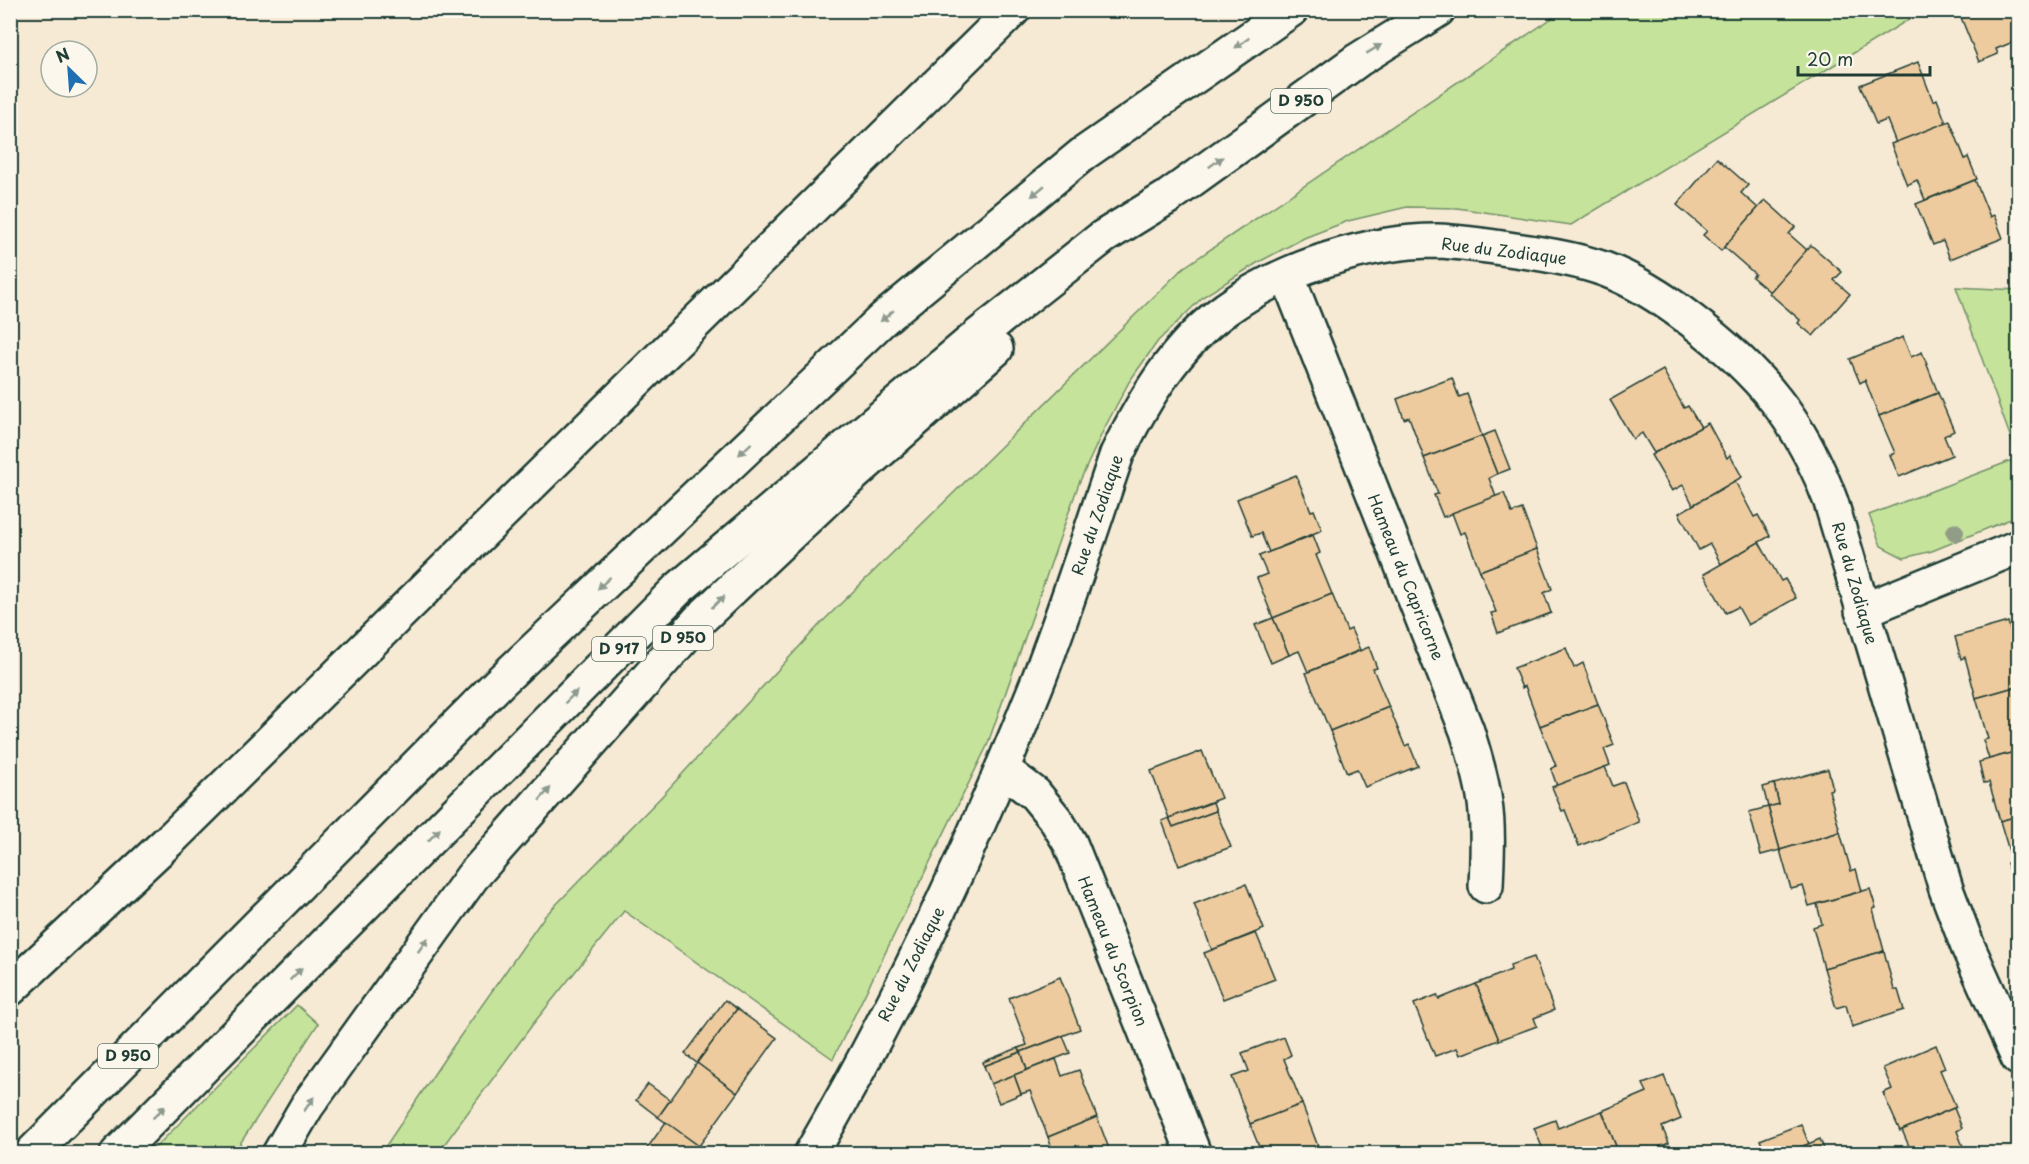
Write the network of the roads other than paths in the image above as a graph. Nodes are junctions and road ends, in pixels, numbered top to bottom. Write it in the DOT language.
graph roads {
  1 [pos="1013,10"];
  2 [pos="1291,10"];
  3 [pos="1438,10"];
  4 [pos="1168,197"];
  5 [pos="1287,275"];
  6 [pos="2019,547"];
  7 [pos="1862,611"];
  8 [pos="1002,769"];
  9 [pos="1486,886"];
  10 [pos="226,958"];
  11 [pos="10,989"];
  12 [pos="2019,1058"];
  13 [pos="10,1152"];
  14 [pos="31,1154"];
  15 [pos="117,1154"];
  16 [pos="279,1154"];
  17 [pos="811,1154"];
  18 [pos="1194,1154"];
  1 -- 11 [label="main road"];
  2 -- 10 [label="main road, D 950, one-way"];
  4 -- 3 [label="main road, D 950, one-way"];
  15 -- 4 [label="main road, D 917, one-way"];
  16 -- 4 [label="main road, D 950, one-way"];
  5 -- 7 [label="main road, Rue du Zodiaque"];
  5 -- 8 [label="main road, Rue du Zodiaque"];
  5 -- 9 [label="main road, Hameau du Capricorne"];
  6 -- 7 [label="main road"];
  7 -- 12 [label="main road, Rue du Zodiaque"];
  8 -- 17 [label="main road, Rue du Zodiaque"];
  8 -- 18 [label="main road, Hameau du Scorpion"];
  10 -- 13 [label="main road"];
  10 -- 14 [label="main road, D 950"];
}
